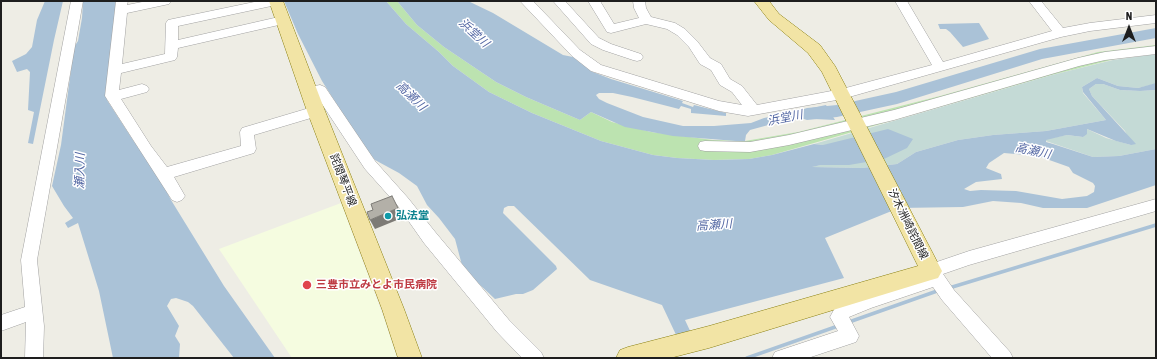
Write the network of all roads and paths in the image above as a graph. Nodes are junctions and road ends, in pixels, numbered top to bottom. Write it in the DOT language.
graph roads {
  1 [pos="77,1"];
  2 [pos="166,1"];
  3 [pos="276,1"];
  4 [pos="526,1"];
  5 [pos="559,1"];
  6 [pos="594,1"];
  7 [pos="638,1"];
  8 [pos="761,1"];
  9 [pos="901,1"];
  10 [pos="1035,1"];
  11 [pos="122,5"];
  12 [pos="1156,19"];
  13 [pos="283,20"];
  14 [pos="646,20"];
  15 [pos="611,28"];
  16 [pos="1060,32"];
  17 [pos="589,34"];
  18 [pos="172,45"];
  19 [pos="1156,50"];
  20 [pos="637,57"];
  21 [pos="940,68"];
  22 [pos="116,70"];
  23 [pos="142,89"];
  24 [pos="309,91"];
  25 [pos="842,94"];
  26 [pos="112,96"];
  27 [pos="754,110"];
  28 [pos="316,111"];
  29 [pos="856,123"];
  30 [pos="706,146"];
  31 [pos="164,174"];
  32 [pos="177,196"];
  33 [pos="1156,205"];
  34 [pos="937,279"];
  35 [pos="32,312"];
  36 [pos="1,323"];
  37 [pos="34,358"];
  38 [pos="410,358"];
  39 [pos="535,358"];
  40 [pos="628,358"];
  41 [pos="780,358"];
  42 [pos="1004,358"];
  1 -- 35 [label="street"];
  2 -- 11 [label="street"];
  3 -- 13 [label="main road, 詫間琴平線"];
  3 -- 18 [label="street"];
  4 -- 27 [label="street"];
  5 -- 17 [label="street"];
  6 -- 15 [label="street"];
  7 -- 14 [label="street"];
  8 -- 25 [label="main road, 汐木洲崎詫間線"];
  9 -- 21 [label="street"];
  10 -- 16 [label="street"];
  11 -- 22 [label="street"];
  12 -- 16 [label="street"];
  13 -- 18 [label="street"];
  13 -- 24 [label="main road, 詫間琴平線"];
  14 -- 15 [label="street"];
  14 -- 27 [label="street"];
  15 -- 17 [label="street"];
  16 -- 21 [label="street"];
  17 -- 20 [label="street"];
  18 -- 22 [label="street"];
  19 -- 29 [label="street"];
  21 -- 25 [label="street"];
  22 -- 26 [label="street"];
  23 -- 26 [label="street"];
  24 -- 28 [label="main road, 詫間琴平線"];
  24 -- 39 [label="street"];
  25 -- 27 [label="street"];
  25 -- 29 [label="main road, 汐木洲崎詫間線"];
  26 -- 31 [label="street"];
  28 -- 31 [label="street"];
  28 -- 38 [label="main road, 詫間琴平線"];
  29 -- 30 [label="street"];
  29 -- 34 [label="main road, 汐木洲崎詫間線"];
  31 -- 32 [label="street"];
  33 -- 34 [label="street"];
  34 -- 40 [label="main road, 汐木洲崎詫間線"];
  34 -- 41 [label="street"];
  34 -- 42 [label="street"];
  35 -- 36 [label="street"];
  35 -- 37 [label="street"];
}
